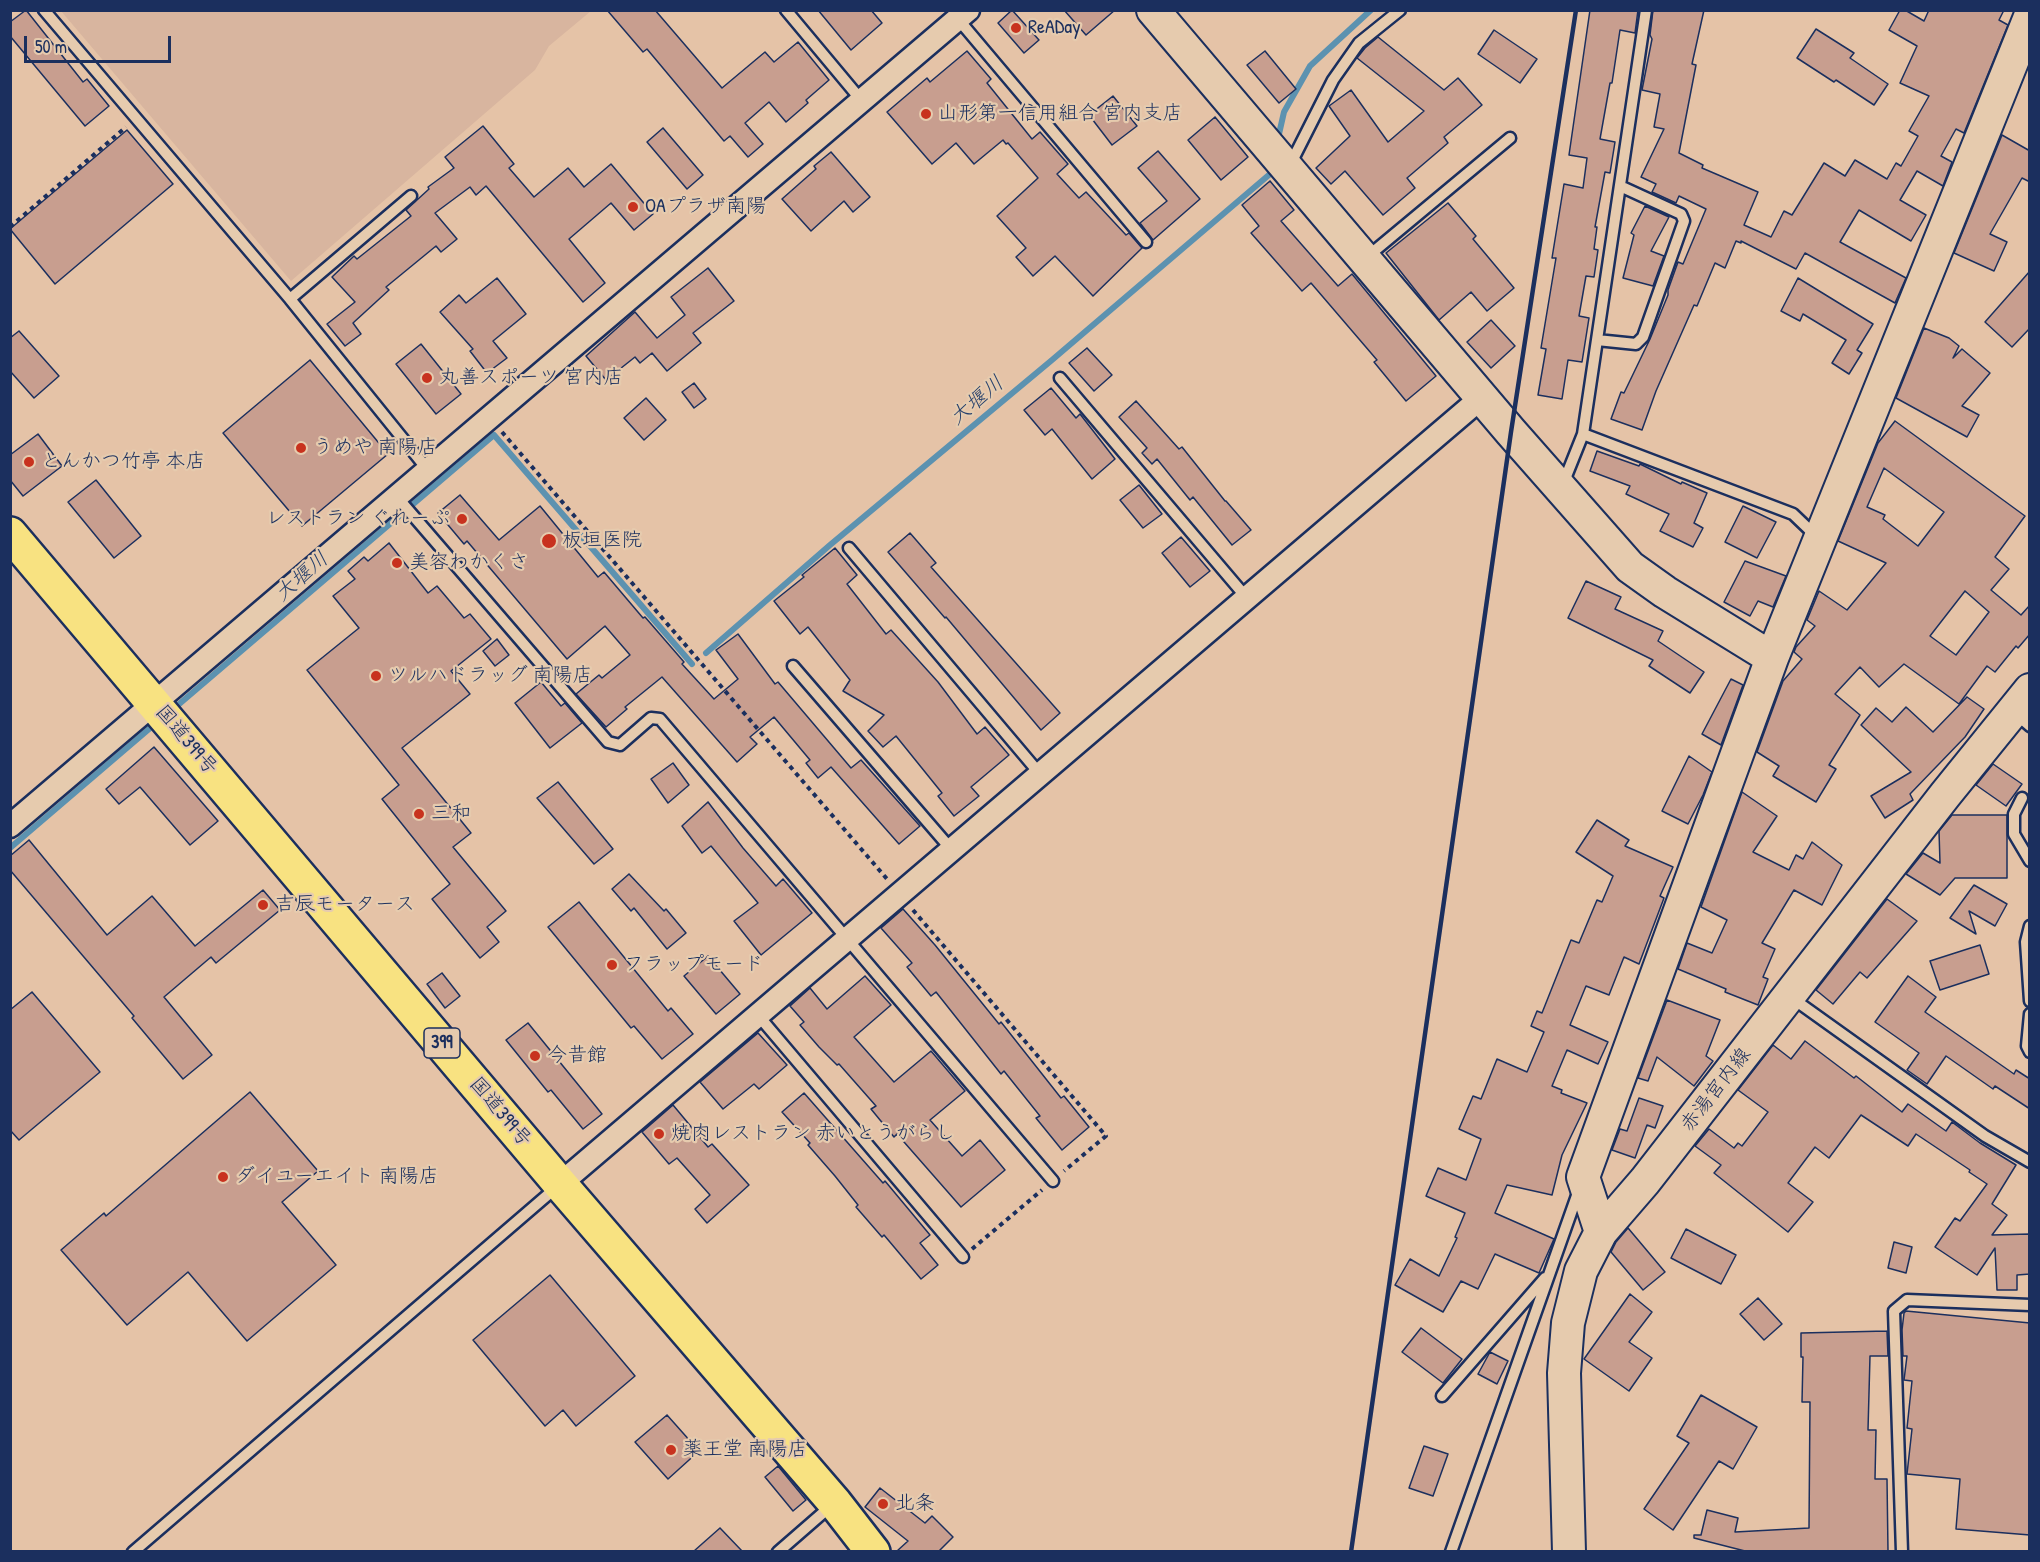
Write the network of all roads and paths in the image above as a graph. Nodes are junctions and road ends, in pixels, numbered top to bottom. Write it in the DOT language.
graph roads {
  1 [pos="44,10"];
  2 [pos="786,10"];
  3 [pos="1153,10"];
  4 [pos="1400,10"];
  5 [pos="1646,10"];
  6 [pos="963,15"];
  7 [pos="2030,17"];
  8 [pos="862,101"];
  9 [pos="136,119"];
  10 [pos="1510,138"];
  11 [pos="1287,170"];
  12 [pos="1620,186"];
  13 [pos="411,196"];
  14 [pos="10,226"];
  15 [pos="1146,242"];
  16 [pos="1364,260"];
  17 [pos="290,298"];
  18 [pos="1597,340"];
  19 [pos="1060,378"];
  20 [pos="1481,398"];
  21 [pos="490,418"];
  22 [pos="1583,434"];
  23 [pos="428,470"];
  24 [pos="1561,490"];
  25 [pos="397,497"];
  26 [pos="10,534"];
  27 [pos="1820,539"];
  28 [pos="849,548"];
  29 [pos="1246,597"];
  30 [pos="1772,658"];
  31 [pos="793,666"];
  32 [pos="155,704"];
  33 [pos="2024,709"];
  34 [pos="1040,774"];
  35 [pos="2022,798"];
  36 [pos="10,826"];
  37 [pos="951,849"];
  38 [pos="2030,861"];
  39 [pos="899,893"];
  40 [pos="2030,926"];
  41 [pos="846,938"];
  42 [pos="1789,996"];
  43 [pos="2030,1001"];
  44 [pos="757,1014"];
  45 [pos="2030,1014"];
  46 [pos="2030,1052"];
  47 [pos="2030,1162"];
  48 [pos="1583,1177"];
  49 [pos="1053,1180"];
  50 [pos="560,1184"];
  51 [pos="1601,1232"];
  52 [pos="963,1257"];
  53 [pos="1549,1274"];
  54 [pos="2030,1305"];
  55 [pos="1442,1396"];
  56 [pos="834,1503"];
  57 [pos="133,1551"];
  58 [pos="778,1551"];
  59 [pos="873,1551"];
  60 [pos="1451,1551"];
  61 [pos="1569,1551"];
  62 [pos="1902,1551"];
  1 -- 9 [label="lane"];
  2 -- 8 [label="lane"];
  3 -- 11 [label="street"];
  4 -- 11 [label="lane"];
  5 -- 12 [label="lane"];
  6 -- 8 [label="street"];
  6 -- 15 [label="lane"];
  7 -- 27 [label="street"];
  8 -- 21 [label="street"];
  9 -- 14 [label="path"];
  9 -- 17 [label="lane"];
  10 -- 16 [label="lane"];
  11 -- 16 [label="street"];
  12 -- 18 [label="lane"];
  12 -- 18 [label="lane"];
  13 -- 17 [label="lane"];
  16 -- 20 [label="street"];
  17 -- 23 [label="lane"];
  18 -- 22 [label="lane"];
  19 -- 29 [label="lane"];
  20 -- 24 [label="street"];
  20 -- 29 [label="street"];
  21 -- 23 [label="street"];
  21 -- 39 [label="path"];
  22 -- 24 [label="lane"];
  22 -- 27 [label="lane"];
  23 -- 25 [label="street"];
  24 -- 30 [label="street"];
  25 -- 32 [label="street"];
  25 -- 41 [label="lane"];
  26 -- 32 [label="highway, 国道399号 / 399"];
  27 -- 30 [label="street"];
  28 -- 34 [label="lane"];
  29 -- 34 [label="street"];
  30 -- 48 [label="street"];
  31 -- 37 [label="lane"];
  32 -- 36 [label="street"];
  32 -- 50 [label="highway, 国道399号 / 399"];
  33 -- 42 [label="street, 赤湯宮内線"];
  34 -- 37 [label="street"];
  35 -- 38 [label="lane"];
  37 -- 39 [label="street"];
  39 -- 41 [label="street"];
  39 -- 49 [label="path"];
  40 -- 43 [label="lane"];
  41 -- 44 [label="street"];
  41 -- 49 [label="lane"];
  42 -- 47 [label="lane"];
  42 -- 51 [label="street, 赤湯宮内線"];
  44 -- 50 [label="street"];
  44 -- 52 [label="lane"];
  45 -- 46 [label="lane"];
  48 -- 51 [label="street"];
  48 -- 53 [label="lane"];
  49 -- 52 [label="path"];
  50 -- 56 [label="highway, 国道399号 / 399"];
  50 -- 57 [label="lane"];
  51 -- 61 [label="street, 赤湯宮内線"];
  53 -- 55 [label="lane"];
  53 -- 60 [label="lane"];
  54 -- 62 [label="lane"];
  56 -- 58 [label="lane"];
  56 -- 59 [label="highway, 国道399号 / 399"];
}
